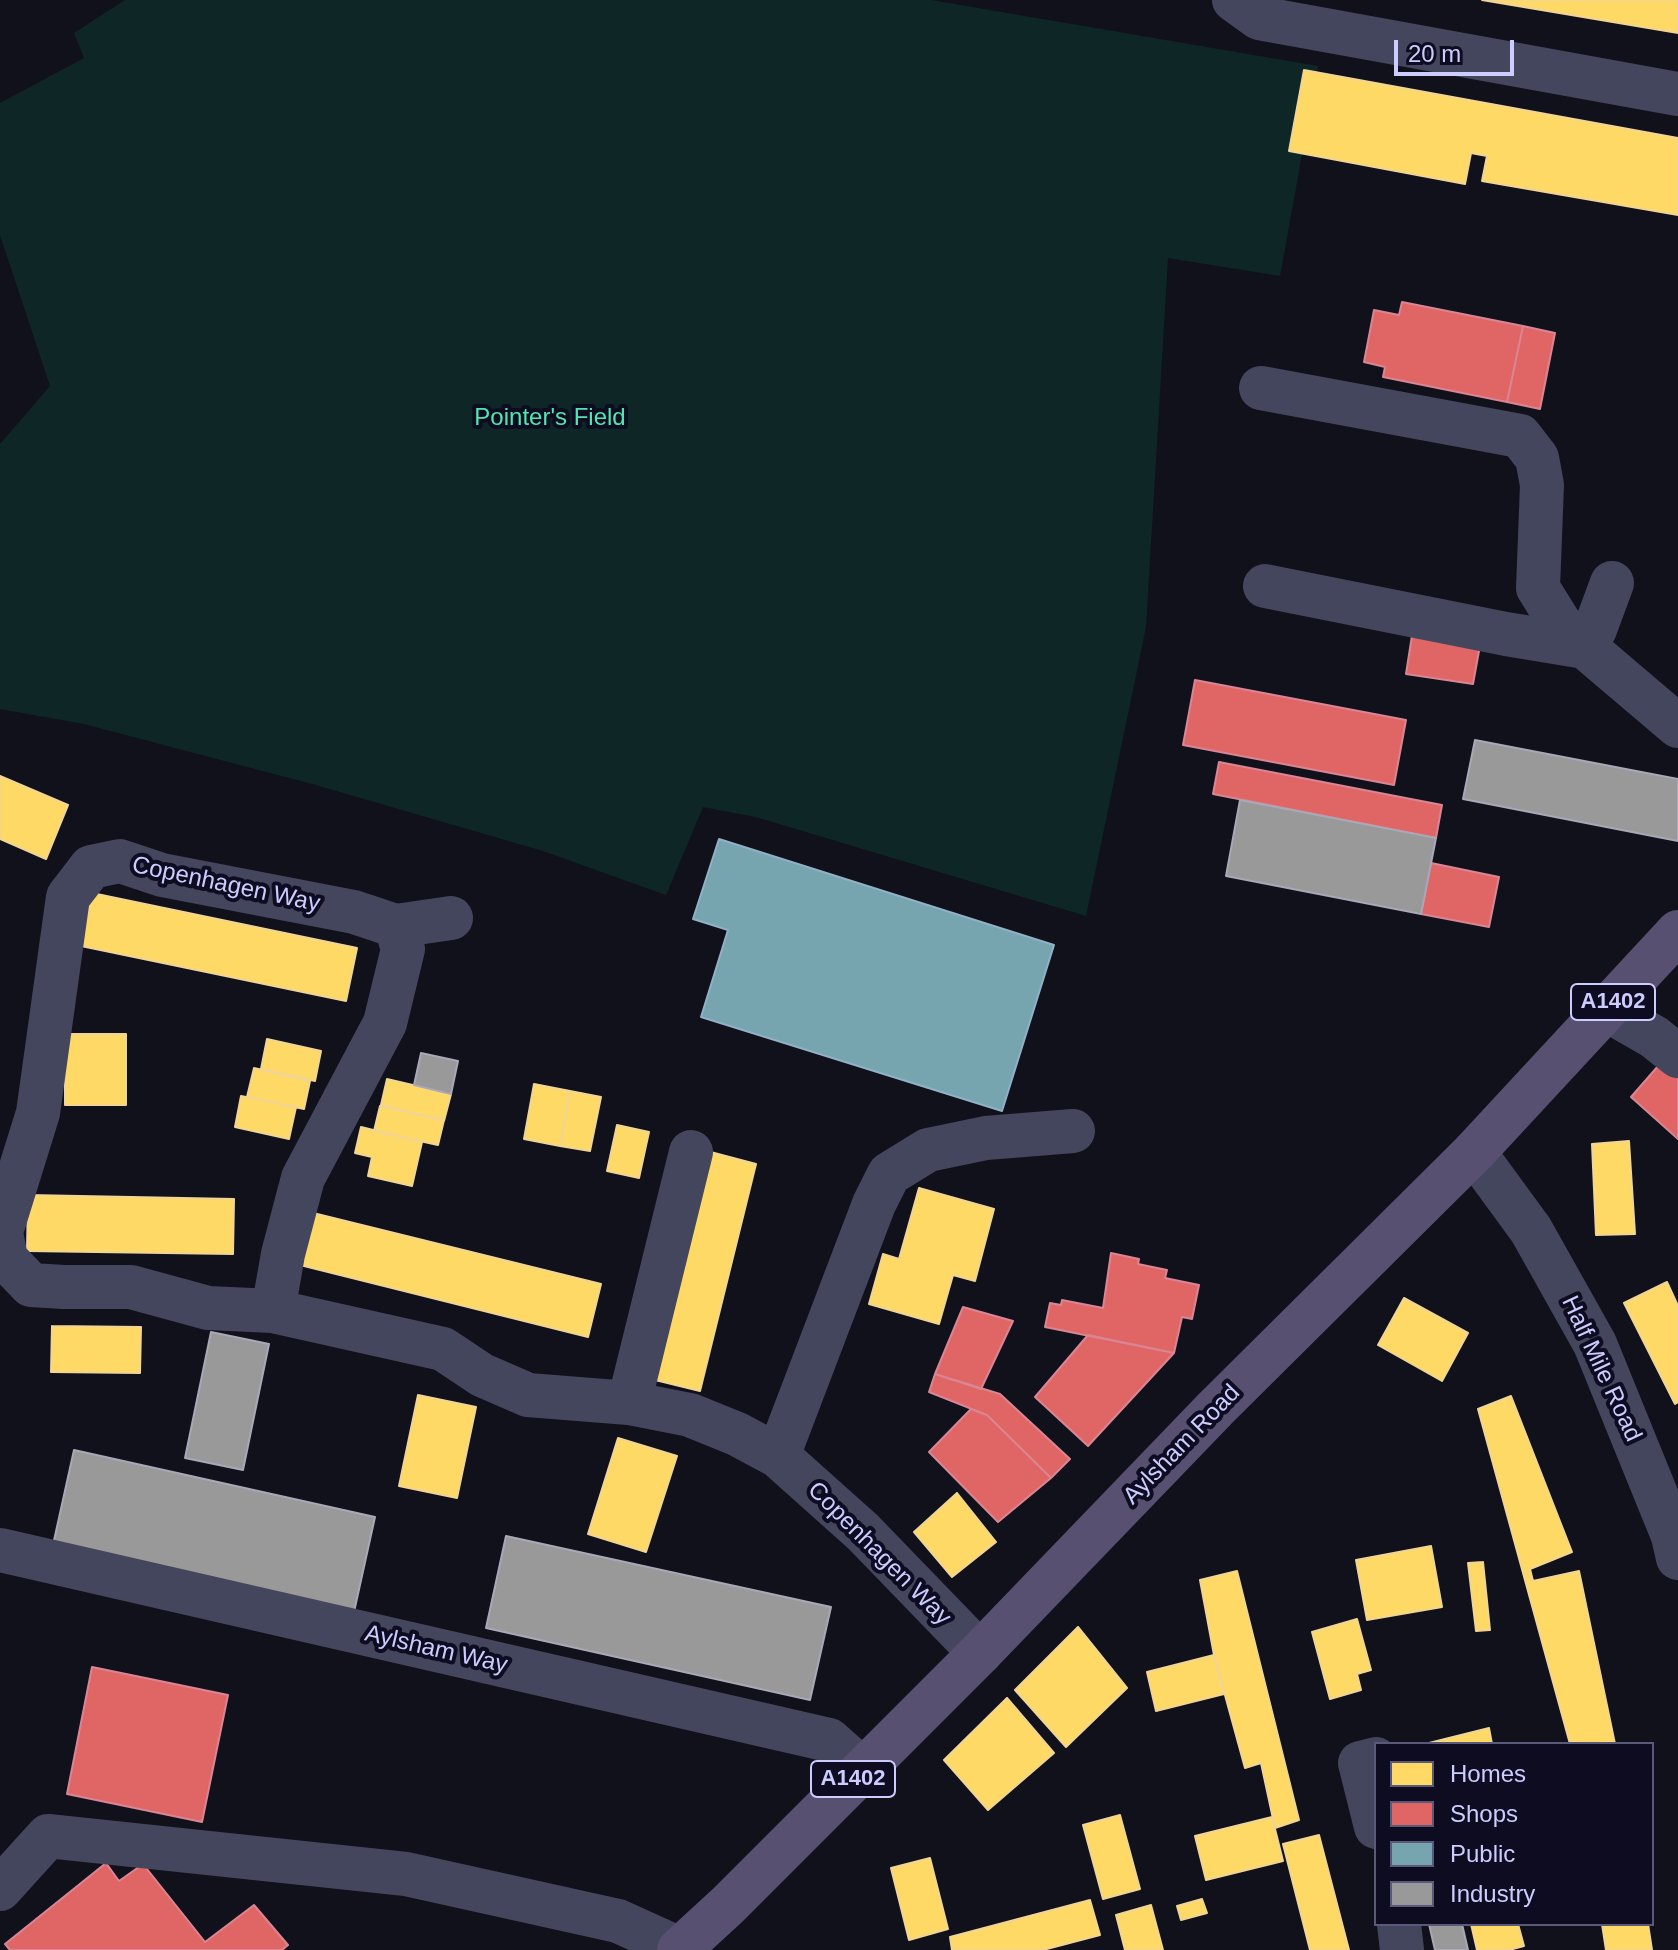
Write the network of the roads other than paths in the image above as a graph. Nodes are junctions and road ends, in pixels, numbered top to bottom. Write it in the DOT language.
graph roads {
  1 [pos="1234,0"];
  2 [pos="1678,94"];
  3 [pos="1261,388"];
  4 [pos="1612,583"];
  5 [pos="1265,586"];
  6 [pos="1585,647"];
  7 [pos="1678,726"];
  8 [pos="451,918"];
  9 [pos="396,926"];
  10 [pos="1678,932"];
  11 [pos="1607,1010"];
  12 [pos="1674,1045"];
  13 [pos="1073,1131"];
  14 [pos="691,1152"];
  15 [pos="1474,1152"];
  16 [pos="273,1311"];
  17 [pos="629,1403"];
  18 [pos="778,1456"];
  19 [pos="0,1550"];
  20 [pos="1678,1558"];
  21 [pos="980,1653"];
  22 [pos="1374,1760"];
  23 [pos="863,1770"];
  24 [pos="1374,1819"];
  25 [pos="0,1889"];
  26 [pos="1399,1926"];
  27 [pos="680,1950"];
  28 [pos="1402,1950"];
  1 -- 2 [label="street"];
  3 -- 6 [label="street"];
  4 -- 6 [label="street"];
  5 -- 6 [label="street"];
  6 -- 7 [label="street"];
  8 -- 9 [label="street"];
  9 -- 16 [label="street"];
  9 -- 16 [label="street, Copenhagen Way"];
  10 -- 11 [label="main road, Aylsham Road / A1402"];
  11 -- 12 [label="street"];
  11 -- 15 [label="main road, Aylsham Road / A1402"];
  13 -- 18 [label="street"];
  14 -- 17 [label="street"];
  15 -- 20 [label="street, Half Mile Road"];
  15 -- 21 [label="main road, Aylsham Road / A1402"];
  16 -- 17 [label="street, Copenhagen Way"];
  17 -- 18 [label="street, Copenhagen Way"];
  18 -- 21 [label="street, Copenhagen Way"];
  19 -- 23 [label="street, Aylsham Way"];
  21 -- 23 [label="main road, Aylsham Road / A1402"];
  22 -- 24 [label="street"];
  23 -- 27 [label="main road, Aylsham Road / A1402"];
  25 -- 27 [label="street"];
  26 -- 28 [label="street"];
}
